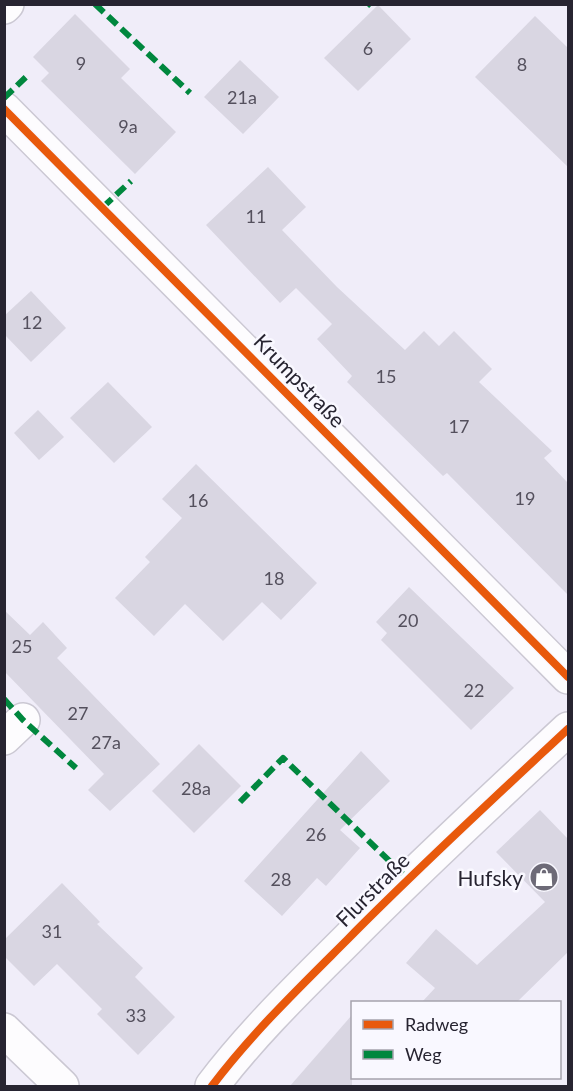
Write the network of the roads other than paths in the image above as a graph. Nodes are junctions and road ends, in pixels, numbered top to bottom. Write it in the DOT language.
graph roads {
  1 [pos="4,109"];
  2 [pos="568,677"];
  3 [pos="568,729"];
  4 [pos="4,1030"];
  5 [pos="62,1086"];
  6 [pos="212,1086"];
  1 -- 2 [label="street, Krumpstraße"];
  3 -- 6 [label="street, Flurstraße"];
  4 -- 5 [label="street"];
}
